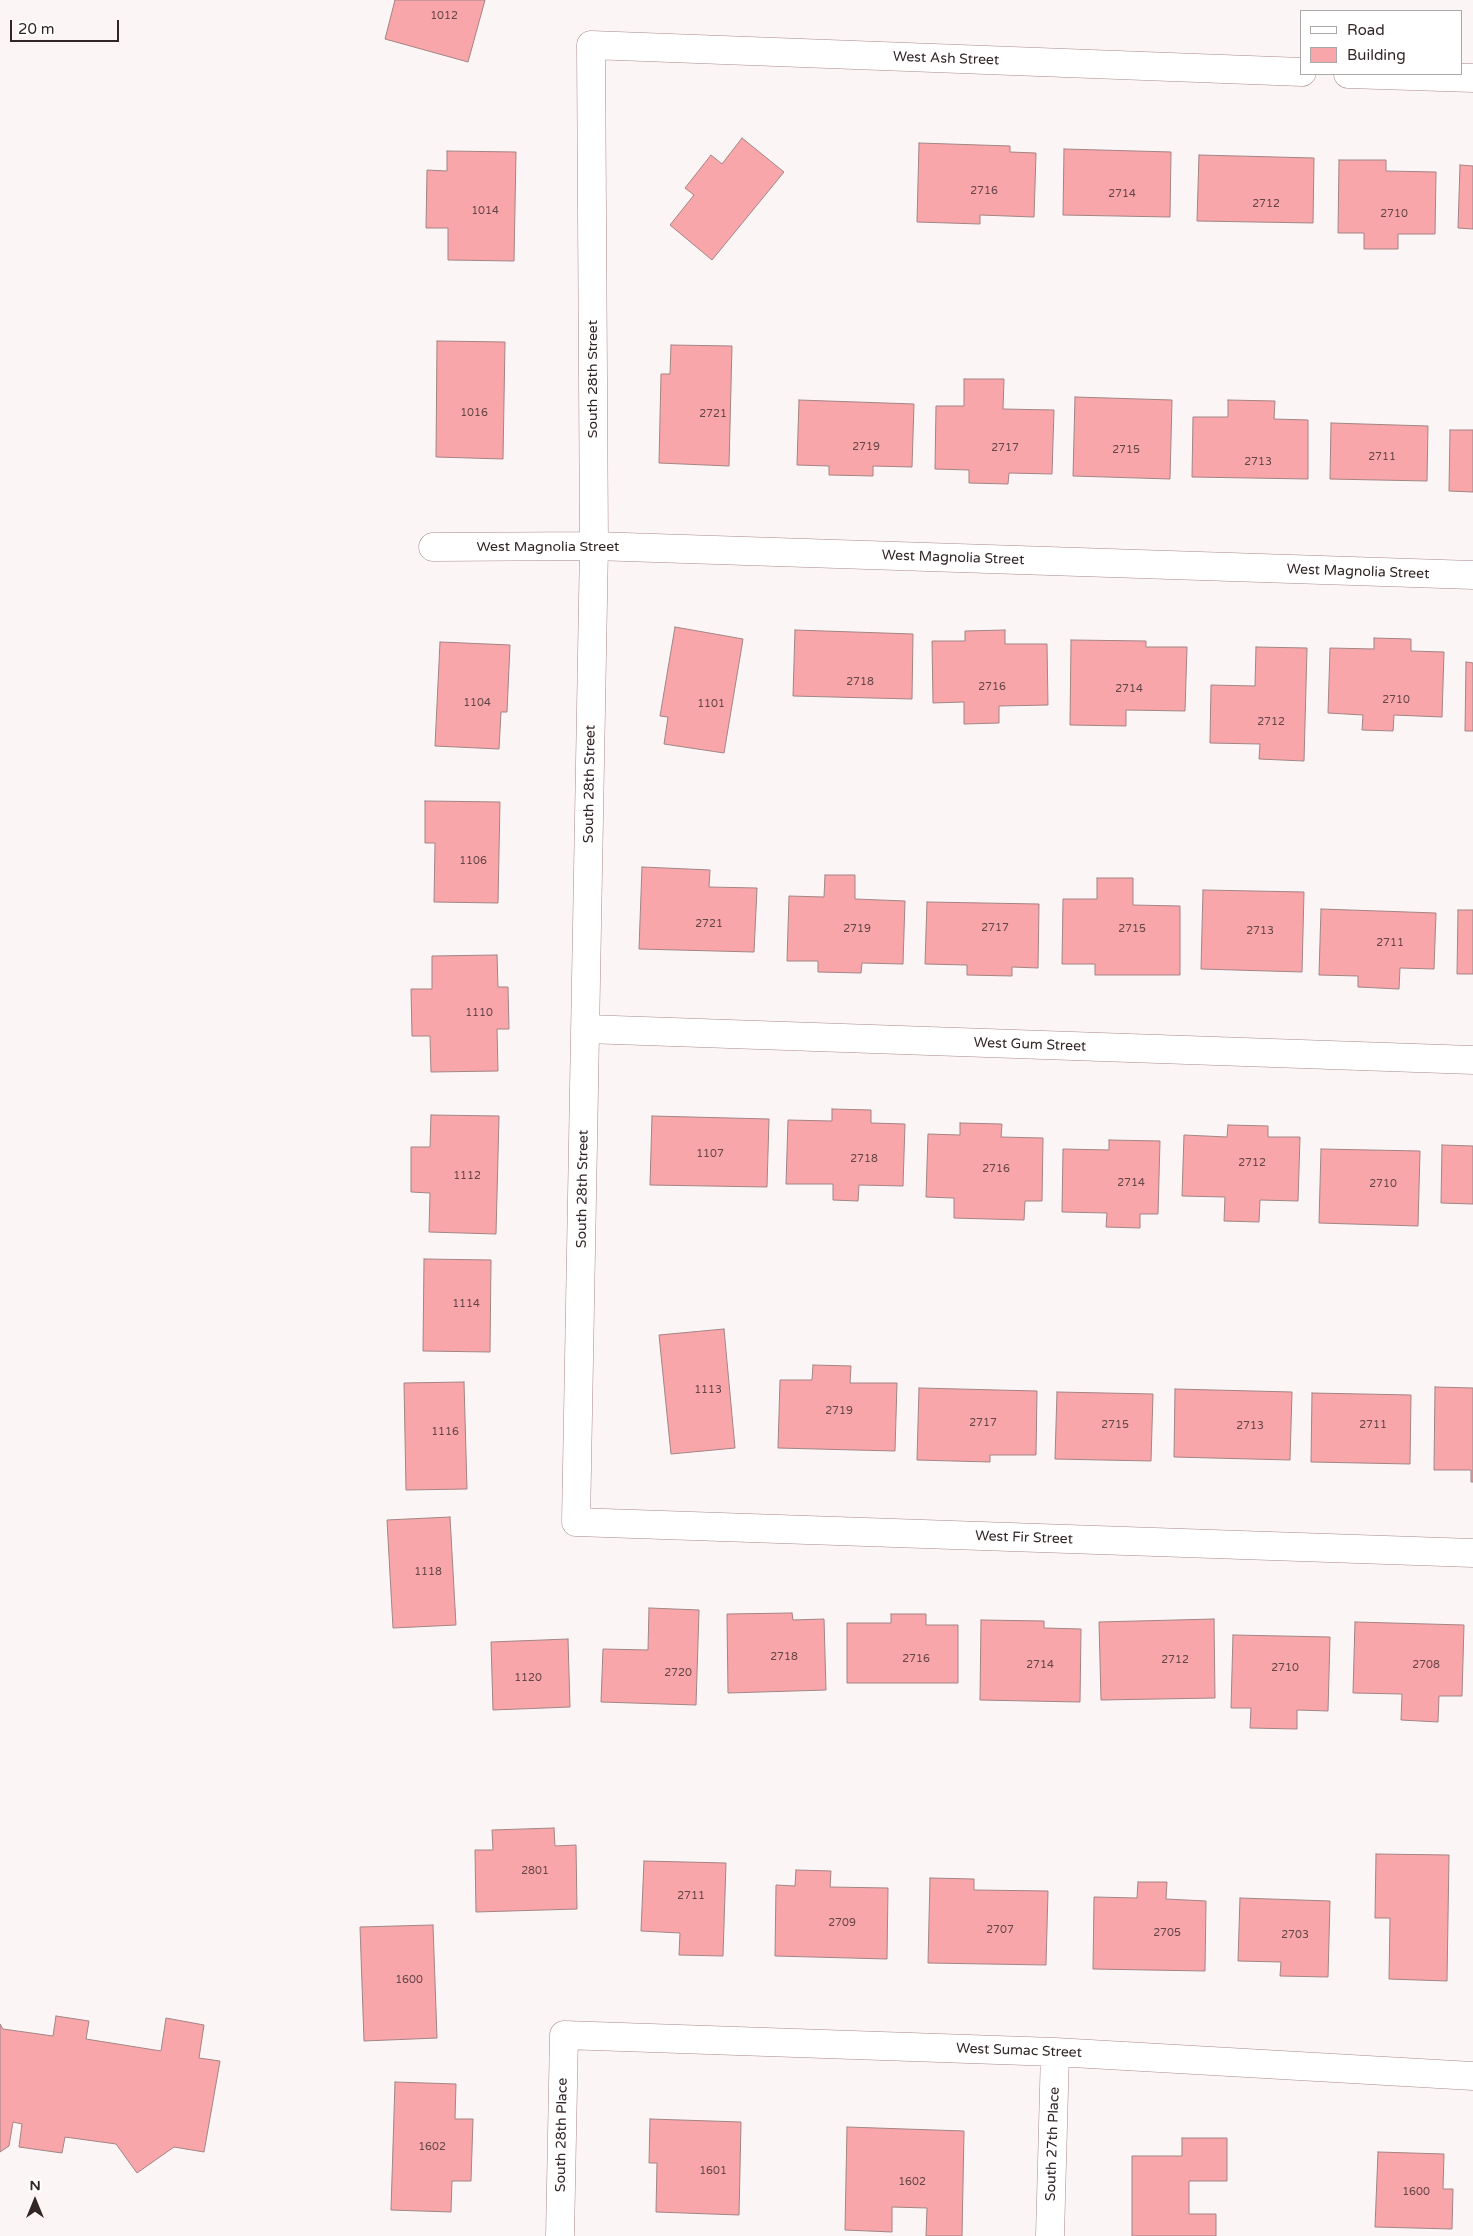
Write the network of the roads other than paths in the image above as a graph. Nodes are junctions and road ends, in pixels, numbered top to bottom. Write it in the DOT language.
graph roads {
  1 [pos="591,45"];
  2 [pos="1300,72"];
  3 [pos="1379,75"];
  4 [pos="1473,78"];
  5 [pos="594,546"];
  6 [pos="433,547"];
  7 [pos="1473,576"];
  8 [pos="586,1029"];
  9 [pos="1473,1060"];
  10 [pos="576,1522"];
  11 [pos="1473,1553"];
  12 [pos="564,2035"];
  13 [pos="1055,2052"];
  14 [pos="1473,2076"];
  15 [pos="560,2236"];
  16 [pos="1050,2236"];
  1 -- 2 [label="street, West Ash Street"];
  1 -- 5 [label="street, South 28th Street"];
  3 -- 4 [label="street"];
  5 -- 6 [label="street, West Magnolia Street"];
  5 -- 7 [label="street, West Magnolia Street"];
  5 -- 8 [label="street, South 28th Street"];
  8 -- 9 [label="street, West Gum Street"];
  8 -- 10 [label="street, South 28th Street"];
  10 -- 11 [label="street, West Fir Street"];
  12 -- 13 [label="street, West Sumac Street"];
  12 -- 15 [label="street, South 28th Place"];
  13 -- 14 [label="street, West Sumac Street"];
  13 -- 16 [label="street, South 27th Place"];
}
